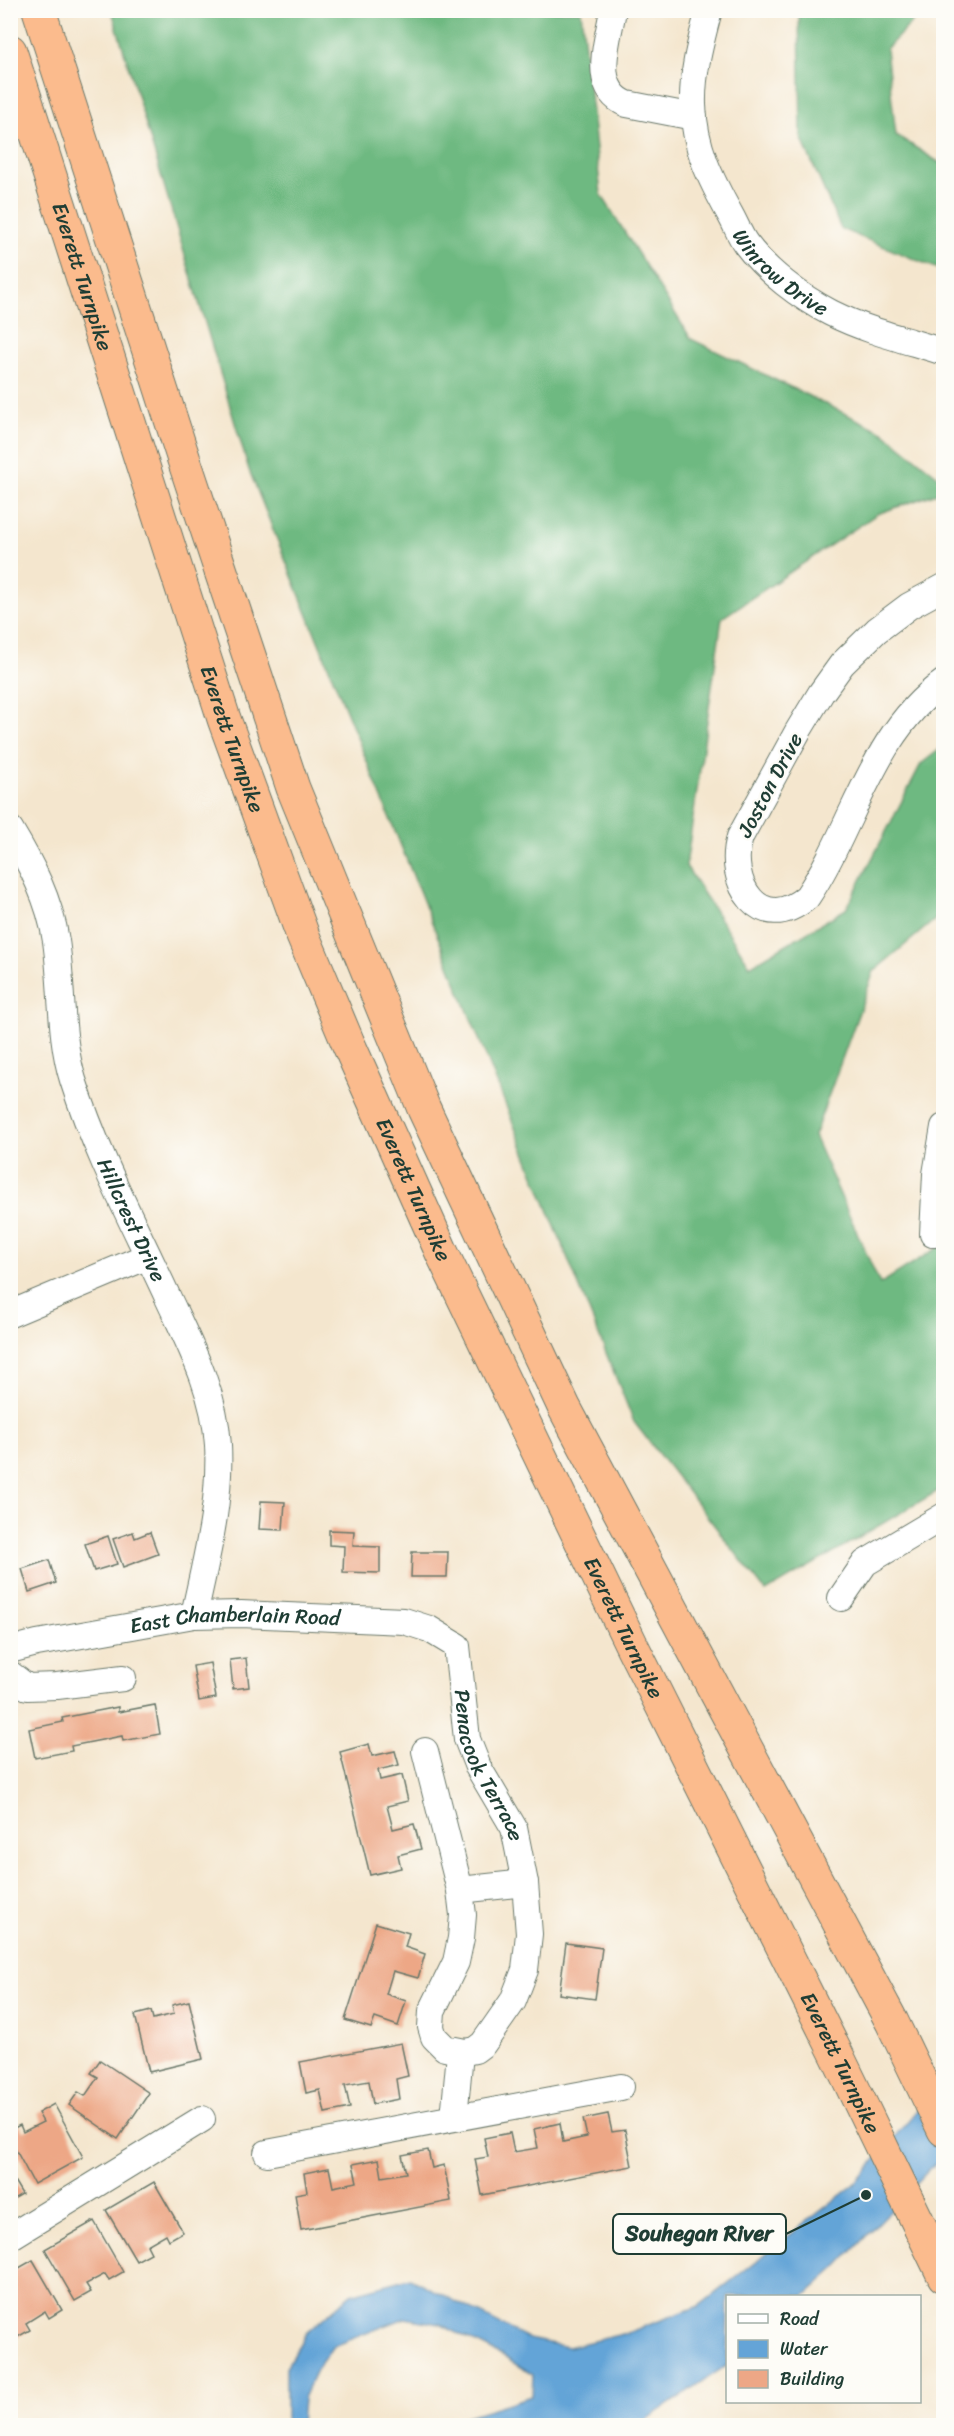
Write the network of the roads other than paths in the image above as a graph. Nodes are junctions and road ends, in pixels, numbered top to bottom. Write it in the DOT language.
graph roads {
  1 [pos="39,10"];
  2 [pos="613,10"];
  3 [pos="710,10"];
  4 [pos="10,51"];
  5 [pos="694,117"];
  6 [pos="944,352"];
  7 [pos="944,587"];
  8 [pos="944,682"];
  9 [pos="10,829"];
  10 [pos="944,1127"];
  11 [pos="933,1234"];
  12 [pos="148,1256"];
  13 [pos="10,1314"];
  14 [pos="944,1516"];
  15 [pos="841,1598"];
  16 [pos="194,1615"];
  17 [pos="457,1646"];
  18 [pos="10,1650"];
  19 [pos="10,1674"];
  20 [pos="123,1678"];
  21 [pos="425,1751"];
  22 [pos="525,1883"];
  23 [pos="460,1890"];
  24 [pos="460,2053"];
  25 [pos="621,2087"];
  26 [pos="454,2118"];
  27 [pos="202,2119"];
  28 [pos="944,2130"];
  29 [pos="267,2154"];
  30 [pos="10,2237"];
  31 [pos="939,2268"];
  1 -- 28 [label="highway, Everett Turnpike"];
  2 -- 5 [label="street"];
  3 -- 5 [label="street, Winrow Drive"];
  4 -- 31 [label="highway, Everett Turnpike"];
  5 -- 6 [label="street, Winrow Drive"];
  7 -- 8 [label="street, Joston Drive"];
  9 -- 12 [label="street, Hillcrest Drive"];
  10 -- 11 [label="street"];
  12 -- 13 [label="street"];
  12 -- 16 [label="street, Hillcrest Drive"];
  14 -- 15 [label="street"];
  16 -- 17 [label="street, East Chamberlain Road"];
  16 -- 18 [label="street, East Chamberlain Road"];
  17 -- 22 [label="street, Penacook Terrace"];
  19 -- 20 [label="street"];
  21 -- 23 [label="street"];
  22 -- 23 [label="street"];
  22 -- 24 [label="street, Penacook Terrace"];
  23 -- 24 [label="street"];
  24 -- 26 [label="street"];
  25 -- 26 [label="street"];
  26 -- 29 [label="street"];
  27 -- 30 [label="street"];
}
